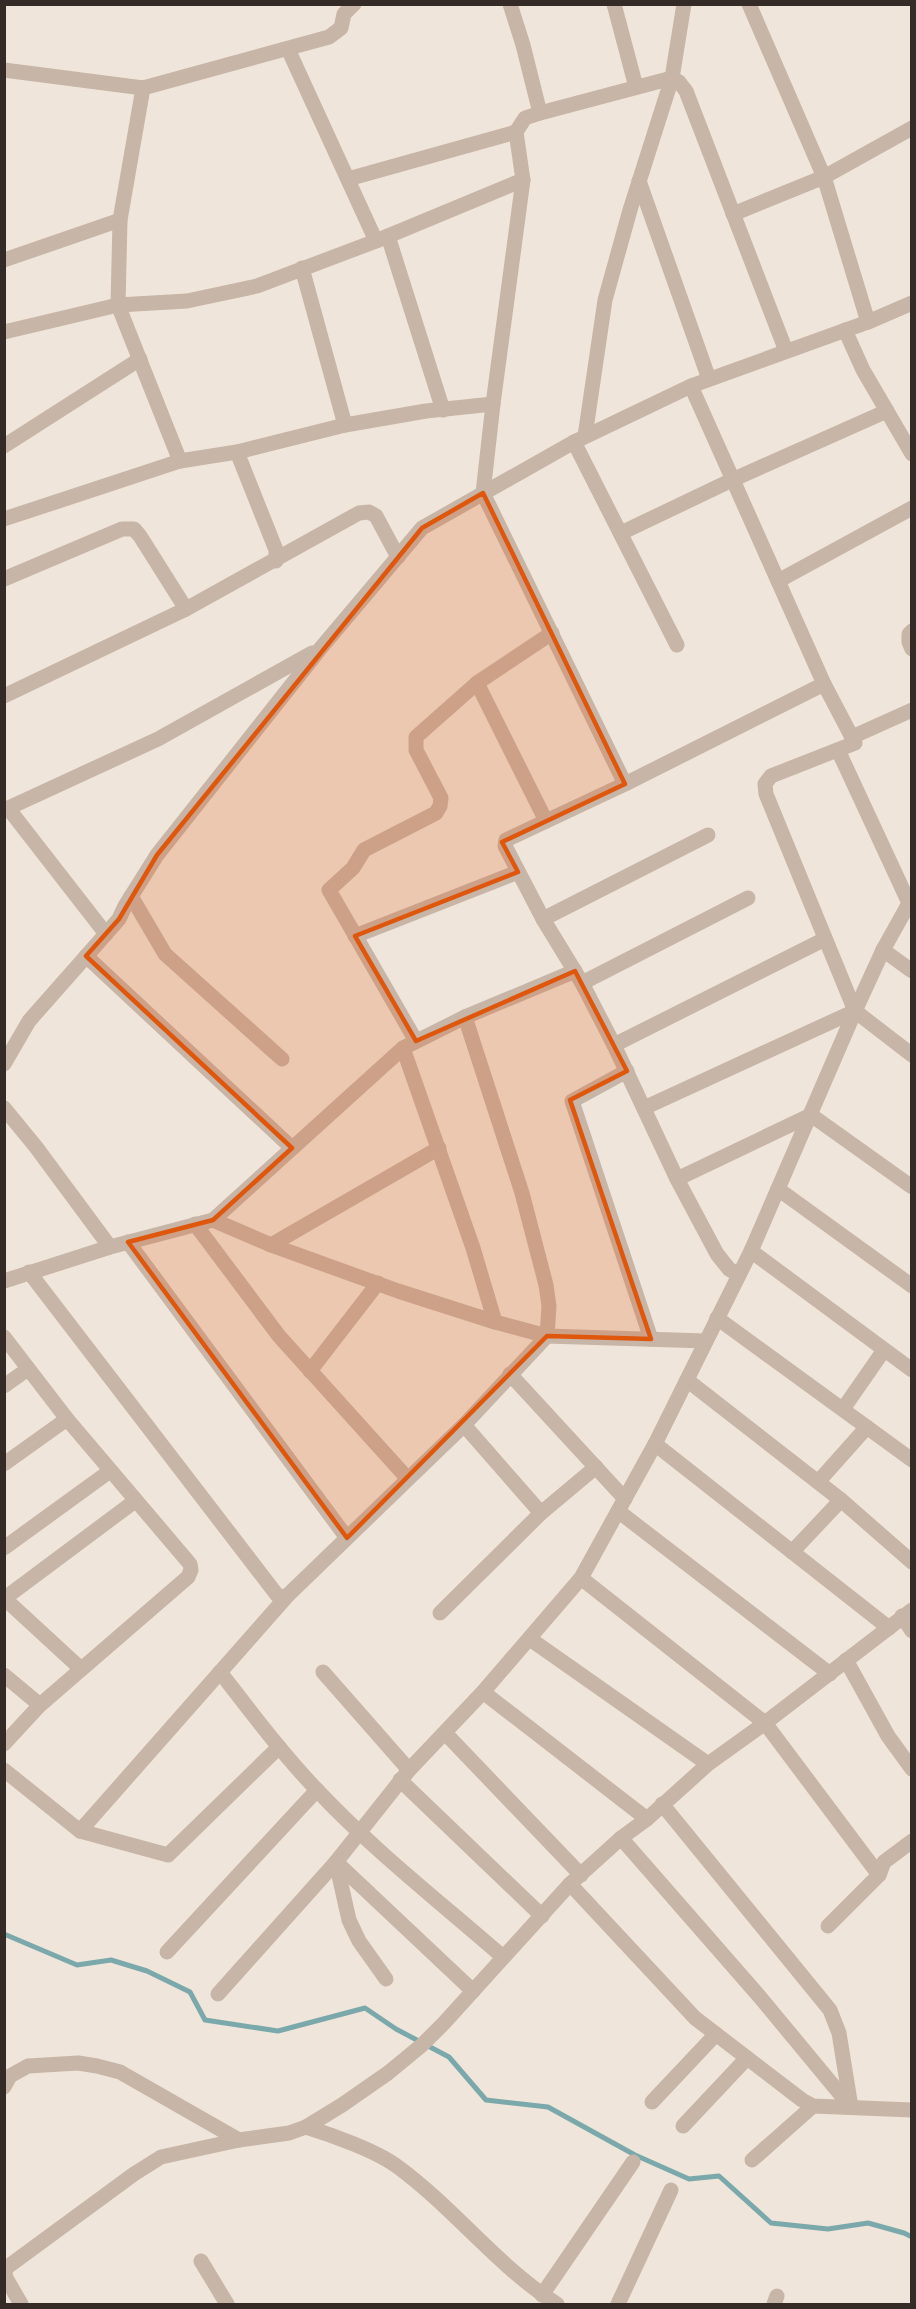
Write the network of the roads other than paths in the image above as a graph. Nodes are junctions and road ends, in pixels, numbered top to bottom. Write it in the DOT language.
graph roads {
  1 [pos="510,4"];
  2 [pos="614,4"];
  3 [pos="684,4"];
  4 [pos="749,4"];
  5 [pos="347,8"];
  6 [pos="288,49"];
  7 [pos="4,70"];
  8 [pos="672,78"];
  9 [pos="636,87"];
  10 [pos="143,88"];
  11 [pos="540,112"];
  12 [pos="516,132"];
  13 [pos="910,134"];
  14 [pos="824,177"];
  15 [pos="348,178"];
  16 [pos="523,180"];
  17 [pos="639,181"];
  18 [pos="733,214"];
  19 [pos="120,220"];
  20 [pos="382,238"];
  21 [pos="4,260"];
  22 [pos="302,268"];
  23 [pos="912,303"];
  24 [pos="118,305"];
  25 [pos="868,322"];
  26 [pos="845,330"];
  27 [pos="4,332"];
  28 [pos="786,351"];
  29 [pos="140,358"];
  30 [pos="710,380"];
  31 [pos="691,386"];
  32 [pos="493,404"];
  33 [pos="443,410"];
  34 [pos="887,411"];
  35 [pos="345,425"];
  36 [pos="579,439"];
  37 [pos="5,441"];
  38 [pos="237,452"];
  39 [pos="912,454"];
  40 [pos="180,461"];
  41 [pos="732,480"];
  42 [pos="483,493"];
  43 [pos="912,508"];
  44 [pos="4,519"];
  45 [pos="621,533"];
  46 [pos="398,557"];
  47 [pos="276,561"];
  48 [pos="4,579"];
  49 [pos="778,581"];
  50 [pos="186,609"];
  51 [pos="912,631"];
  52 [pos="552,633"];
  53 [pos="676,645"];
  54 [pos="320,649"];
  55 [pos="912,649"];
  56 [pos="477,682"];
  57 [pos="824,684"];
  58 [pos="4,696"];
  59 [pos="912,710"];
  60 [pos="852,737"];
  61 [pos="838,750"];
  62 [pos="625,784"];
  63 [pos="6,809"];
  64 [pos="546,821"];
  65 [pos="708,835"];
  66 [pos="518,872"];
  67 [pos="131,896"];
  68 [pos="748,898"];
  69 [pos="910,900"];
  70 [pos="543,919"];
  71 [pos="106,934"];
  72 [pos="355,936"];
  73 [pos="825,939"];
  74 [pos="883,950"];
  75 [pos="86,956"];
  76 [pos="912,971"];
  77 [pos="578,977"];
  78 [pos="855,1011"];
  79 [pos="465,1017"];
  80 [pos="410,1045"];
  81 [pos="614,1045"];
  82 [pos="912,1055"];
  83 [pos="282,1059"];
  84 [pos="4,1064"];
  85 [pos="627,1071"];
  86 [pos="4,1108"];
  87 [pos="644,1108"];
  88 [pos="812,1115"];
  89 [pos="292,1148"];
  90 [pos="440,1148"];
  91 [pos="677,1179"];
  92 [pos="912,1187"];
  93 [pos="778,1189"];
  94 [pos="213,1220"];
  95 [pos="195,1224"];
  96 [pos="128,1242"];
  97 [pos="271,1245"];
  98 [pos="110,1247"];
  99 [pos="751,1251"];
  100 [pos="29,1272"];
  101 [pos="739,1275"];
  102 [pos="4,1281"];
  103 [pos="910,1282"];
  104 [pos="378,1283"];
  105 [pos="717,1318"];
  106 [pos="495,1322"];
  107 [pos="547,1336"];
  108 [pos="4,1337"];
  109 [pos="651,1339"];
  110 [pos="706,1341"];
  111 [pos="884,1350"];
  112 [pos="28,1369"];
  113 [pos="912,1370"];
  114 [pos="310,1371"];
  115 [pos="510,1374"];
  116 [pos="687,1380"];
  117 [pos="4,1386"];
  118 [pos="843,1409"];
  119 [pos="67,1419"];
  120 [pos="464,1425"];
  121 [pos="867,1427"];
  122 [pos="655,1444"];
  123 [pos="912,1460"];
  124 [pos="4,1464"];
  125 [pos="596,1467"];
  126 [pos="110,1471"];
  127 [pos="408,1479"];
  128 [pos="818,1482"];
  129 [pos="841,1500"];
  130 [pos="135,1501"];
  131 [pos="622,1505"];
  132 [pos="541,1513"];
  133 [pos="347,1538"];
  134 [pos="4,1548"];
  135 [pos="792,1552"];
  136 [pos="912,1562"];
  137 [pos="580,1578"];
  138 [pos="288,1594"];
  139 [pos="5,1598"];
  140 [pos="440,1613"];
  141 [pos="907,1613"];
  142 [pos="889,1628"];
  143 [pos="912,1631"];
  144 [pos="531,1640"];
  145 [pos="846,1660"];
  146 [pos="80,1668"];
  147 [pos="220,1672"];
  148 [pos="323,1672"];
  149 [pos="830,1674"];
  150 [pos="4,1675"];
  151 [pos="483,1692"];
  152 [pos="40,1705"];
  153 [pos="765,1723"];
  154 [pos="446,1734"];
  155 [pos="4,1744"];
  156 [pos="279,1748"];
  157 [pos="708,1764"];
  158 [pos="912,1769"];
  159 [pos="4,1770"];
  160 [pos="405,1775"];
  161 [pos="317,1790"];
  162 [pos="662,1804"];
  163 [pos="647,1819"];
  164 [pos="80,1831"];
  165 [pos="361,1833"];
  166 [pos="621,1838"];
  167 [pos="912,1841"];
  168 [pos="336,1862"];
  169 [pos="879,1875"];
  170 [pos="576,1880"];
  171 [pos="542,1916"];
  172 [pos="828,1926"];
  173 [pos="167,1952"];
  174 [pos="503,1957"];
  175 [pos="386,1979"];
  176 [pos="473,1991"];
  177 [pos="218,1994"];
  178 [pos="716,2034"];
  179 [pos="747,2058"];
  180 [pos="4,2087"];
  181 [pos="652,2102"];
  182 [pos="813,2106"];
  183 [pos="851,2107"];
  184 [pos="912,2110"];
  185 [pos="683,2126"];
  186 [pos="306,2127"];
  187 [pos="239,2140"];
  188 [pos="752,2160"];
  189 [pos="633,2162"];
  190 [pos="671,2190"];
  191 [pos="201,2261"];
  192 [pos="7,2262"];
  193 [pos="542,2295"];
  194 [pos="21,2304"];
  195 [pos="226,2304"];
  196 [pos="557,2304"];
  197 [pos="618,2304"];
  1 -- 11 [label="street"];
  2 -- 9 [label="street"];
  3 -- 8 [label="street"];
  4 -- 14 [label="street"];
  5 -- 6 [label="street"];
  6 -- 10 [label="street"];
  6 -- 15 [label="street"];
  7 -- 10 [label="street"];
  8 -- 9 [label="street"];
  8 -- 17 [label="street"];
  8 -- 18 [label="street"];
  9 -- 11 [label="street"];
  10 -- 19 [label="street"];
  11 -- 12 [label="street"];
  12 -- 15 [label="street"];
  12 -- 16 [label="street"];
  13 -- 14 [label="street"];
  14 -- 18 [label="street"];
  14 -- 25 [label="street"];
  15 -- 20 [label="street"];
  16 -- 20 [label="street"];
  16 -- 32 [label="street"];
  17 -- 30 [label="street"];
  17 -- 36 [label="street"];
  18 -- 28 [label="street"];
  19 -- 21 [label="street"];
  19 -- 24 [label="street"];
  20 -- 22 [label="street"];
  20 -- 33 [label="street"];
  22 -- 24 [label="street"];
  22 -- 35 [label="street"];
  23 -- 25 [label="street"];
  24 -- 27 [label="street"];
  24 -- 29 [label="street"];
  25 -- 26 [label="street"];
  26 -- 28 [label="street"];
  26 -- 34 [label="street"];
  28 -- 30 [label="street"];
  29 -- 37 [label="street"];
  29 -- 40 [label="street"];
  30 -- 31 [label="street"];
  31 -- 36 [label="street"];
  31 -- 41 [label="street"];
  32 -- 33 [label="street"];
  32 -- 42 [label="street"];
  33 -- 35 [label="street"];
  34 -- 39 [label="street"];
  34 -- 41 [label="street"];
  35 -- 38 [label="street"];
  36 -- 42 [label="street"];
  36 -- 45 [label="street"];
  38 -- 40 [label="street"];
  38 -- 47 [label="street"];
  40 -- 44 [label="street"];
  41 -- 45 [label="street"];
  41 -- 49 [label="street"];
  42 -- 46 [label="street"];
  42 -- 52 [label="street"];
  43 -- 49 [label="street"];
  45 -- 53 [label="street"];
  46 -- 47 [label="street"];
  46 -- 54 [label="street"];
  47 -- 50 [label="street"];
  48 -- 50 [label="street"];
  49 -- 57 [label="street"];
  50 -- 58 [label="street"];
  51 -- 55 [label="street"];
  52 -- 56 [label="street"];
  52 -- 62 [label="street"];
  54 -- 63 [label="street"];
  54 -- 67 [label="street"];
  56 -- 64 [label="street"];
  56 -- 72 [label="street"];
  57 -- 60 [label="street"];
  57 -- 62 [label="street"];
  59 -- 60 [label="street"];
  60 -- 61 [label="street"];
  61 -- 69 [label="street"];
  61 -- 73 [label="street"];
  62 -- 64 [label="street"];
  63 -- 71 [label="street"];
  64 -- 66 [label="street"];
  65 -- 70 [label="street"];
  66 -- 70 [label="street"];
  66 -- 72 [label="street"];
  67 -- 71 [label="street"];
  67 -- 83 [label="street"];
  68 -- 77 [label="street"];
  69 -- 74 [label="street"];
  70 -- 77 [label="street"];
  71 -- 75 [label="street"];
  72 -- 80 [label="street"];
  73 -- 78 [label="street"];
  73 -- 81 [label="street"];
  74 -- 76 [label="street"];
  74 -- 78 [label="street"];
  75 -- 84 [label="street"];
  75 -- 89 [label="street"];
  77 -- 79 [label="street"];
  77 -- 81 [label="street"];
  78 -- 82 [label="street"];
  78 -- 87 [label="street"];
  78 -- 88 [label="street"];
  79 -- 80 [label="street"];
  79 -- 107 [label="street"];
  80 -- 89 [label="street"];
  80 -- 90 [label="street"];
  81 -- 85 [label="street"];
  85 -- 87 [label="street"];
  85 -- 109 [label="street"];
  86 -- 98 [label="street"];
  87 -- 91 [label="street"];
  88 -- 91 [label="street"];
  88 -- 92 [label="street"];
  88 -- 93 [label="street"];
  89 -- 94 [label="street"];
  90 -- 97 [label="street"];
  90 -- 106 [label="street"];
  91 -- 101 [label="street"];
  93 -- 99 [label="street"];
  93 -- 103 [label="street"];
  94 -- 95 [label="street"];
  94 -- 97 [label="street"];
  95 -- 96 [label="street"];
  95 -- 114 [label="street"];
  96 -- 98 [label="street"];
  96 -- 133 [label="street"];
  97 -- 104 [label="street"];
  98 -- 100 [label="street"];
  99 -- 101 [label="street"];
  99 -- 111 [label="street"];
  100 -- 102 [label="street"];
  100 -- 138 [label="street"];
  101 -- 105 [label="street"];
  104 -- 106 [label="street"];
  104 -- 114 [label="street"];
  105 -- 110 [label="street"];
  105 -- 118 [label="street"];
  106 -- 107 [label="street"];
  107 -- 109 [label="street"];
  107 -- 115 [label="street"];
  108 -- 112 [label="street"];
  109 -- 110 [label="street"];
  110 -- 116 [label="street"];
  111 -- 113 [label="street"];
  111 -- 118 [label="street"];
  112 -- 117 [label="street"];
  112 -- 119 [label="street"];
  114 -- 127 [label="street"];
  115 -- 120 [label="street"];
  115 -- 125 [label="street"];
  116 -- 122 [label="street"];
  116 -- 128 [label="street"];
  118 -- 121 [label="street"];
  119 -- 124 [label="street"];
  119 -- 126 [label="street"];
  120 -- 127 [label="street"];
  120 -- 132 [label="street"];
  121 -- 123 [label="street"];
  121 -- 128 [label="street"];
  122 -- 131 [label="street"];
  122 -- 135 [label="street"];
  125 -- 131 [label="street"];
  125 -- 132 [label="street"];
  126 -- 130 [label="street"];
  126 -- 134 [label="street"];
  127 -- 133 [label="street"];
  128 -- 129 [label="street"];
  129 -- 135 [label="street"];
  129 -- 136 [label="street"];
  130 -- 139 [label="street"];
  130 -- 146 [label="street"];
  131 -- 137 [label="street"];
  131 -- 149 [label="street"];
  132 -- 140 [label="street"];
  133 -- 138 [label="street"];
  135 -- 142 [label="street"];
  137 -- 144 [label="street"];
  137 -- 153 [label="street"];
  138 -- 147 [label="street"];
  139 -- 146 [label="street"];
  141 -- 142 [label="street"];
  141 -- 143 [label="street"];
  142 -- 145 [label="street"];
  144 -- 151 [label="street"];
  144 -- 157 [label="street"];
  145 -- 149 [label="street"];
  145 -- 158 [label="street"];
  146 -- 152 [label="street"];
  147 -- 156 [label="street"];
  147 -- 164 [label="street"];
  148 -- 160 [label="street"];
  149 -- 153 [label="street"];
  150 -- 152 [label="street"];
  151 -- 154 [label="street"];
  151 -- 163 [label="street"];
  152 -- 155 [label="street"];
  153 -- 157 [label="street"];
  153 -- 169 [label="street"];
  154 -- 160 [label="street"];
  154 -- 170 [label="street"];
  156 -- 161 [label="street"];
  156 -- 164 [label="street"];
  157 -- 162 [label="street"];
  159 -- 164 [label="street"];
  160 -- 165 [label="street"];
  160 -- 171 [label="street"];
  161 -- 165 [label="street"];
  161 -- 173 [label="street"];
  162 -- 163 [label="street"];
  162 -- 183 [label="street"];
  163 -- 166 [label="street"];
  165 -- 168 [label="street"];
  165 -- 174 [label="street"];
  166 -- 170 [label="street"];
  166 -- 183 [label="street"];
  167 -- 169 [label="street"];
  168 -- 175 [label="street"];
  168 -- 176 [label="street"];
  168 -- 177 [label="street"];
  169 -- 172 [label="street"];
  170 -- 171 [label="street"];
  170 -- 178 [label="street"];
  171 -- 174 [label="street"];
  174 -- 176 [label="street"];
  176 -- 186 [label="street"];
  178 -- 179 [label="street"];
  178 -- 181 [label="street"];
  179 -- 182 [label="street"];
  179 -- 185 [label="street"];
  180 -- 187 [label="street"];
  182 -- 183 [label="street"];
  182 -- 188 [label="street"];
  183 -- 184 [label="street"];
  186 -- 187 [label="street"];
  186 -- 193 [label="street"];
  187 -- 192 [label="street"];
  189 -- 193 [label="street"];
  190 -- 197 [label="street"];
  191 -- 195 [label="street"];
  192 -- 194 [label="street"];
  193 -- 196 [label="street"];
}
